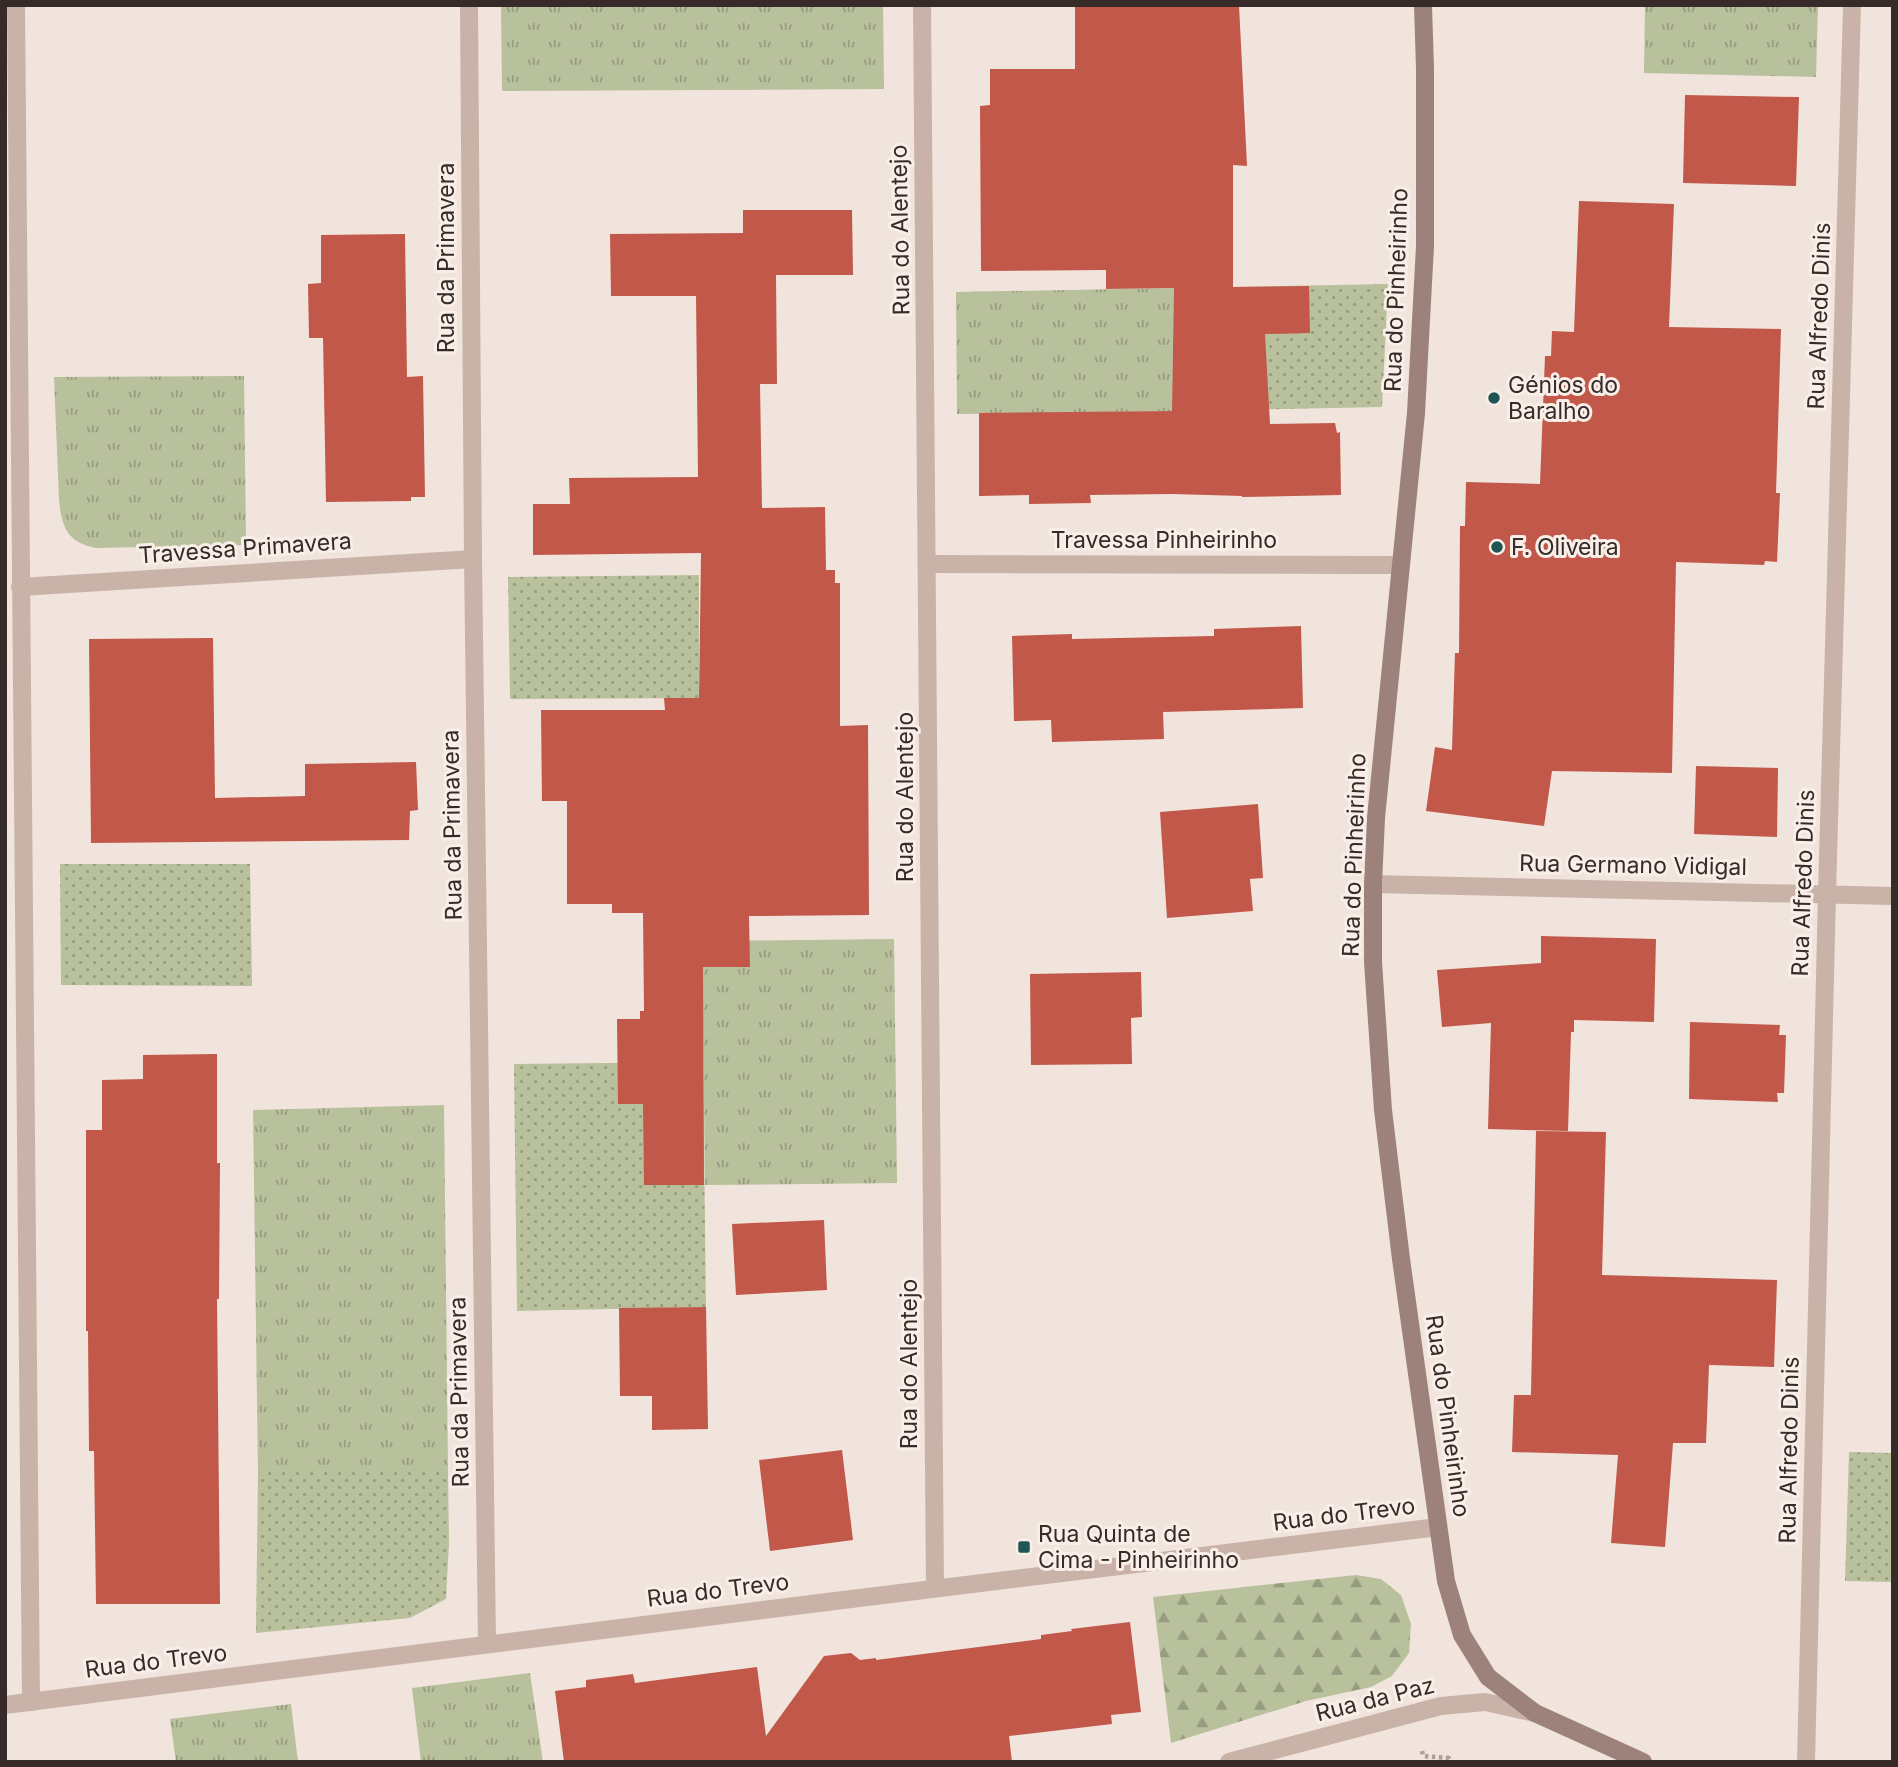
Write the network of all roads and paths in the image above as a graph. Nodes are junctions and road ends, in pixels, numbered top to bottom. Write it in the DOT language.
graph roads {
  1 [pos="16,5"];
  2 [pos="469,5"];
  3 [pos="922,5"];
  4 [pos="1423,5"];
  5 [pos="1852,5"];
  6 [pos="473,559"];
  7 [pos="928,564"];
  8 [pos="1401,565"];
  9 [pos="20,587"];
  10 [pos="1373,884"];
  11 [pos="1827,894"];
  12 [pos="1893,896"];
  13 [pos="1438,1527"];
  14 [pos="935,1588"];
  15 [pos="487,1644"];
  16 [pos="31,1702"];
  17 [pos="5,1705"];
  18 [pos="1535,1713"];
  19 [pos="1228,1762"];
  20 [pos="1643,1762"];
  21 [pos="1806,1762"];
  1 -- 9 [label="street"];
  2 -- 6 [label="street, Rua da Primavera"];
  3 -- 7 [label="street, Rua do Alentejo"];
  4 -- 8 [label="street, Rua do Pinheirinho"];
  5 -- 11 [label="street, Rua Alfredo Dinis"];
  6 -- 9 [label="street, Travessa Primavera"];
  6 -- 15 [label="street, Rua da Primavera"];
  7 -- 8 [label="street, Travessa Pinheirinho"];
  7 -- 14 [label="street, Rua do Alentejo"];
  8 -- 10 [label="street, Rua do Pinheirinho"];
  9 -- 16 [label="street"];
  10 -- 11 [label="street, Rua Germano Vidigal"];
  10 -- 13 [label="street, Rua do Pinheirinho"];
  11 -- 12 [label="street, Rua Germano Vidigal"];
  11 -- 21 [label="street, Rua Alfredo Dinis"];
  13 -- 14 [label="street, Rua do Trevo"];
  13 -- 18 [label="street, Rua do Pinheirinho"];
  14 -- 15 [label="street, Rua do Trevo"];
  15 -- 16 [label="street, Rua do Trevo"];
  16 -- 17 [label="street, Rua do Trevo"];
  18 -- 19 [label="street, Rua da Paz"];
  18 -- 20 [label="street, Rua do Pinheirinho"];
}
